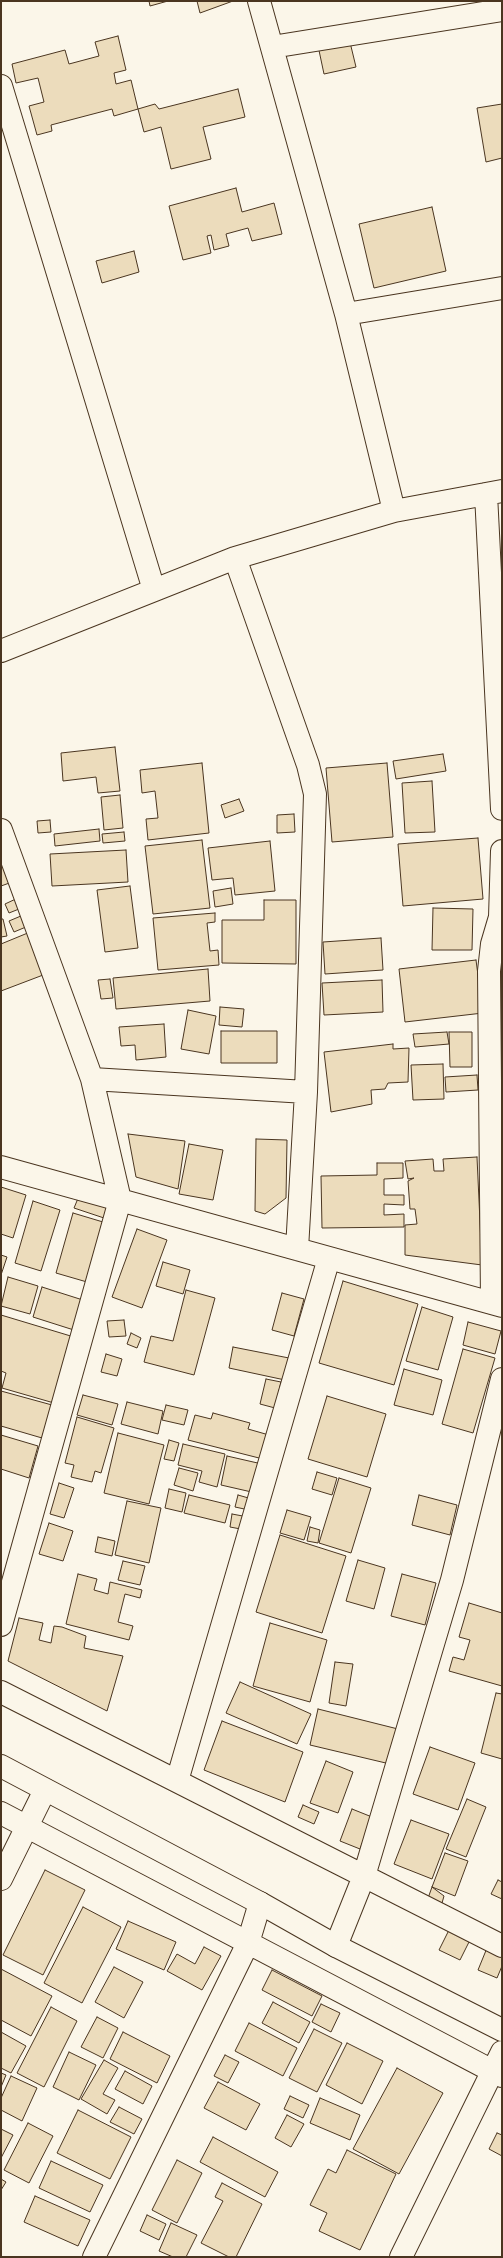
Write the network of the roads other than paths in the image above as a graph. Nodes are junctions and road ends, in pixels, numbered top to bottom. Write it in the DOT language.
graph roads {
  1 [pos="259,1"];
  2 [pos="502,10"];
  3 [pos="272,47"];
  4 [pos="1,86"];
  5 [pos="502,288"];
  6 [pos="346,314"];
  7 [pos="494,492"];
  8 [pos="394,511"];
  9 [pos="235,558"];
  10 [pos="154,590"];
  11 [pos="1,651"];
  12 [pos="502,809"];
  13 [pos="1,830"];
  14 [pos="502,851"];
  15 [pos="501,917"];
  16 [pos="92,1079"];
  17 [pos="306,1092"];
  18 [pos="1,1167"];
  19 [pos="120,1200"];
  20 [pos="297,1249"];
  21 [pos="329,1258"];
  22 [pos="497,1305"];
  23 [pos="502,1379"];
  24 [pos="1,1625"];
  25 [pos="1,1692"];
  26 [pos="1,1766"];
  27 [pos="177,1781"];
  28 [pos="45,1790"];
  29 [pos="1,1814"];
  30 [pos="27,1827"];
  31 [pos="364,1876"];
  32 [pos="1,1879"];
  33 [pos="260,1903"];
  34 [pos="248,1943"];
  35 [pos="336,1946"];
  36 [pos="502,1946"];
  37 [pos="502,2030"];
  38 [pos="502,2052"];
  39 [pos="498,2074"];
  40 [pos="94,2257"];
  41 [pos="401,2257"];
  1 -- 3 [label="street"];
  2 -- 3 [label="street"];
  3 -- 6 [label="street"];
  4 -- 10 [label="street"];
  5 -- 6 [label="street"];
  6 -- 8 [label="street"];
  7 -- 8 [label="street"];
  7 -- 12 [label="street"];
  8 -- 9 [label="street"];
  9 -- 10 [label="street"];
  9 -- 17 [label="street"];
  10 -- 11 [label="street"];
  13 -- 16 [label="street"];
  14 -- 15 [label="street"];
  15 -- 22 [label="street"];
  16 -- 17 [label="street"];
  16 -- 19 [label="street"];
  17 -- 20 [label="street"];
  18 -- 19 [label="street"];
  19 -- 20 [label="street"];
  19 -- 24 [label="street"];
  20 -- 21 [label="street"];
  21 -- 22 [label="street"];
  21 -- 27 [label="street"];
  23 -- 31 [label="street"];
  25 -- 27 [label="street"];
  26 -- 28 [label="street"];
  27 -- 31 [label="street"];
  28 -- 30 [label="street"];
  28 -- 33 [label="street"];
  29 -- 30 [label="street"];
  30 -- 32 [label="street"];
  30 -- 34 [label="street"];
  31 -- 35 [label="street"];
  31 -- 36 [label="street"];
  33 -- 34 [label="street"];
  33 -- 35 [label="street"];
  34 -- 39 [label="street"];
  34 -- 40 [label="street"];
  35 -- 37 [label="street"];
  38 -- 39 [label="street"];
  39 -- 41 [label="street"];
}
